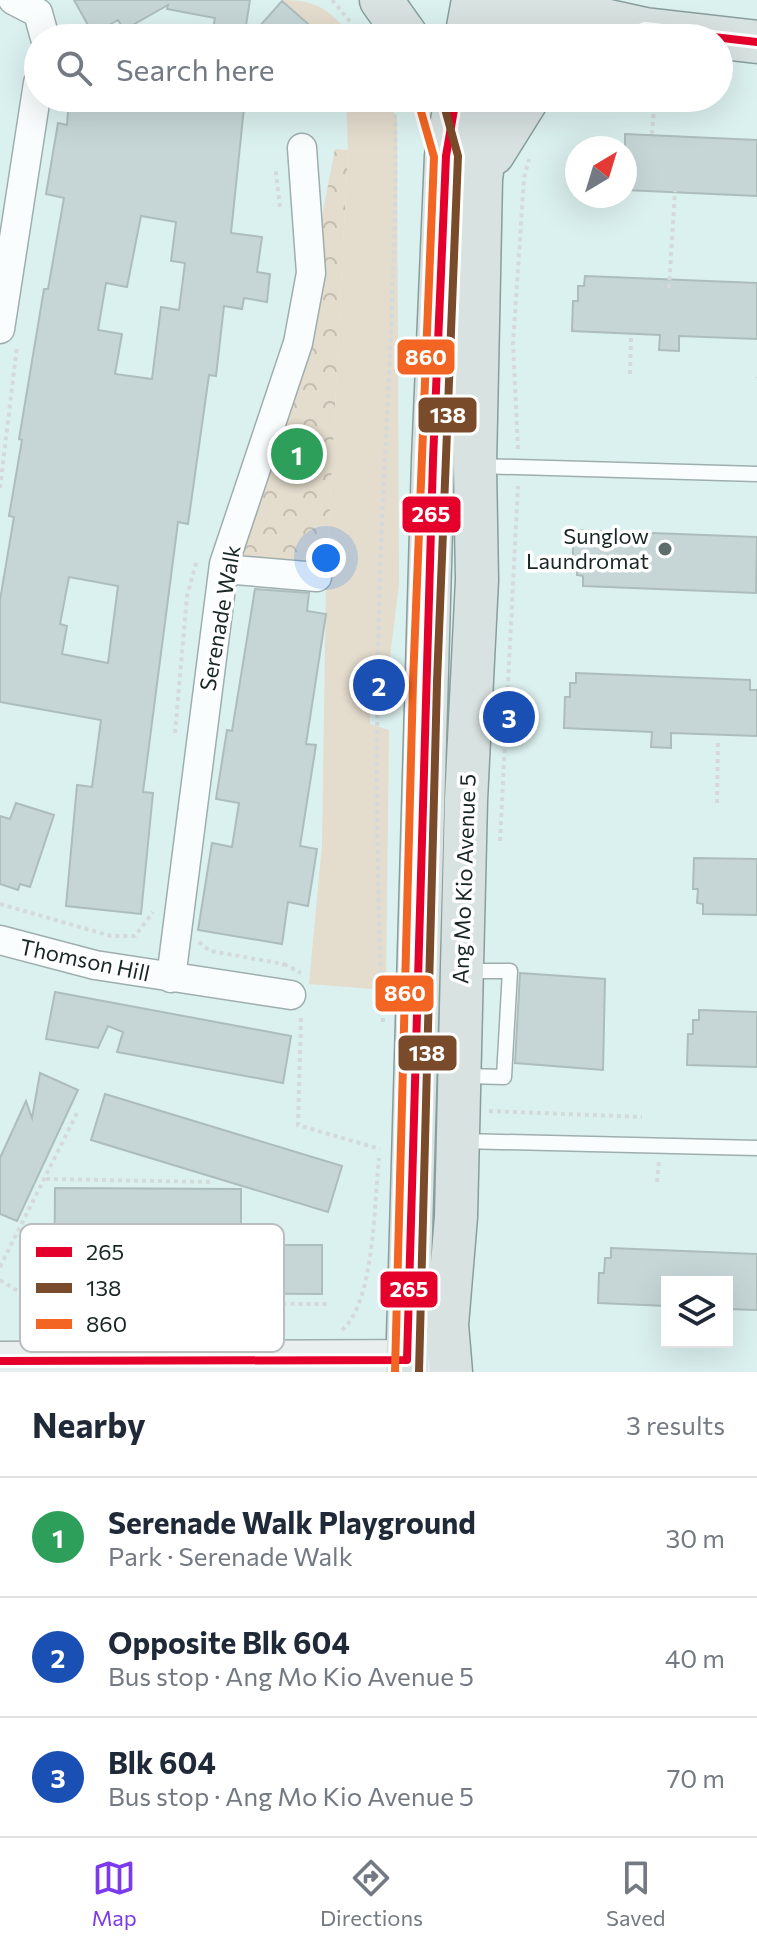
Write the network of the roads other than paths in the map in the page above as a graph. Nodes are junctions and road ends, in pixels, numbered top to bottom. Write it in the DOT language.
graph roads {
  1 [pos="13,0"];
  2 [pos="381,0"];
  3 [pos="473,0"];
  4 [pos="510,0"];
  5 [pos="41,24"];
  6 [pos="398,24"];
  7 [pos="469,24"];
  8 [pos="504,24"];
  9 [pos="598,24"];
  10 [pos="733,40"];
  11 [pos="757,42"];
  12 [pos="32,112"];
  13 [pos="434,112"];
  14 [pos="454,112"];
  15 [pos="490,112"];
  16 [pos="518,112"];
  17 [pos="302,148"];
  18 [pos="446,156"];
  19 [pos="481,179"];
  20 [pos="6,242"];
  21 [pos="0,329"];
  22 [pos="475,466"];
  23 [pos="757,474"];
  24 [pos="224,569"];
  25 [pos="317,577"];
  26 [pos="0,940"];
  27 [pos="171,978"];
  28 [pos="293,997"];
  29 [pos="458,1140"];
  30 [pos="757,1148"];
  31 [pos="0,1361"];
  32 [pos="450,1365"];
  33 [pos="145,1366"];
  34 [pos="407,1366"];
  35 [pos="17,1372"];
  1 -- 5 [label="street"];
  2 -- 6 [label="main road"];
  3 -- 7 [label="main road"];
  4 -- 8 [label="main road"];
  4 -- 9 [label="main road"];
  10 -- 11 [label="main road"];
  12 -- 20 [label="street"];
  13 -- 18 [label="main road"];
  14 -- 18 [label="main road, Ang Mo Kio Avenue 5"];
  15 -- 19 [label="main road, Ang Mo Kio Avenue 5"];
  16 -- 19 [label="main road"];
  17 -- 24 [label="street, Serenade Walk"];
  18 -- 34 [label="main road, Ang Mo Kio Avenue 5"];
  19 -- 22 [label="main road, Ang Mo Kio Avenue 5"];
  20 -- 21 [label="street"];
  22 -- 23 [label="lane"];
  22 -- 29 [label="main road, Ang Mo Kio Avenue 5"];
  24 -- 25 [label="street"];
  24 -- 27 [label="street, Serenade Walk"];
  26 -- 27 [label="street, Thomson Hill"];
  27 -- 28 [label="street"];
  29 -- 30 [label="lane"];
  29 -- 32 [label="main road, Ang Mo Kio Avenue 5"];
  31 -- 33 [label="main road"];
  31 -- 35 [label="main road"];
  32 -- 34 [label="main road"];
  33 -- 34 [label="main road"];
}
